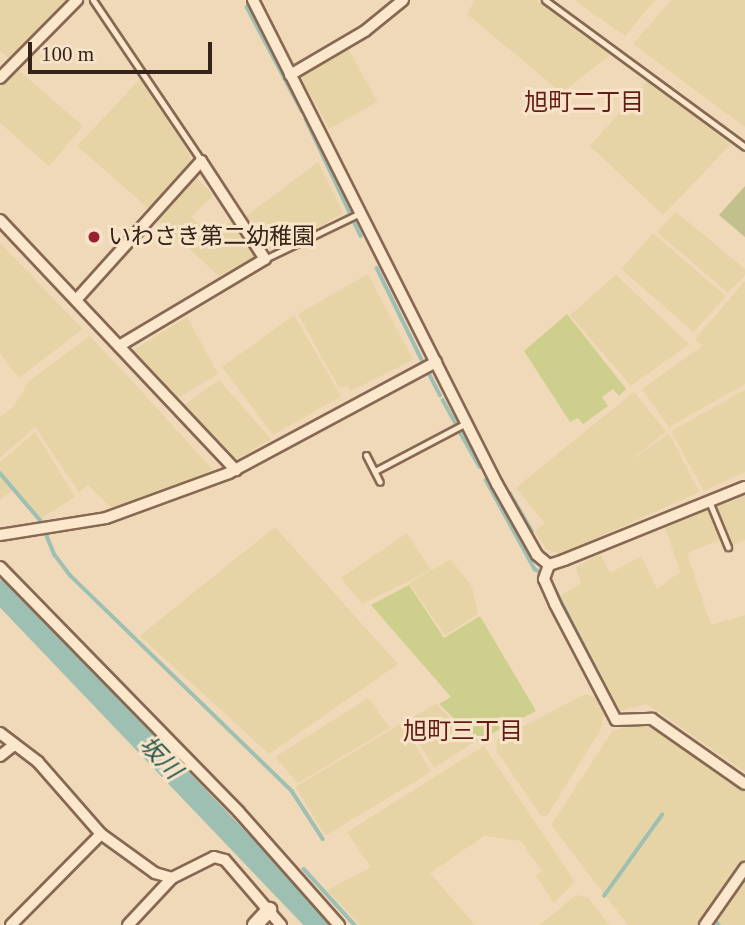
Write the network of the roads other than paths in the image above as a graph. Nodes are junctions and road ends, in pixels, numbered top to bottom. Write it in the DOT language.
graph roads {
  1 [pos="77,0"];
  2 [pos="93,0"];
  3 [pos="253,0"];
  4 [pos="402,0"];
  5 [pos="545,0"];
  6 [pos="290,75"];
  7 [pos="0,78"];
  8 [pos="745,147"];
  9 [pos="201,161"];
  10 [pos="360,212"];
  11 [pos="0,220"];
  12 [pos="265,259"];
  13 [pos="76,300"];
  14 [pos="119,346"];
  15 [pos="436,362"];
  16 [pos="466,423"];
  17 [pos="366,455"];
  18 [pos="236,470"];
  19 [pos="375,471"];
  20 [pos="380,482"];
  21 [pos="745,487"];
  22 [pos="709,500"];
  23 [pos="0,535"];
  24 [pos="728,547"];
  25 [pos="549,565"];
  26 [pos="0,567"];
  27 [pos="0,733"];
  28 [pos="13,746"];
  29 [pos="0,756"];
  30 [pos="745,784"];
  31 [pos="101,834"];
  32 [pos="745,868"];
  33 [pos="172,878"];
  34 [pos="269,910"];
  35 [pos="11,925"];
  36 [pos="128,925"];
  37 [pos="255,925"];
  38 [pos="281,925"];
  39 [pos="339,925"];
  40 [pos="705,925"];
  1 -- 7 [label="street"];
  2 -- 9 [label="lane"];
  3 -- 6 [label="street"];
  4 -- 6 [label="street"];
  5 -- 8 [label="lane"];
  6 -- 10 [label="street"];
  9 -- 12 [label="street"];
  9 -- 13 [label="street"];
  10 -- 12 [label="lane"];
  10 -- 15 [label="street"];
  11 -- 13 [label="street"];
  12 -- 14 [label="street"];
  13 -- 14 [label="street"];
  14 -- 18 [label="street"];
  15 -- 16 [label="street"];
  15 -- 18 [label="street"];
  16 -- 19 [label="lane"];
  16 -- 25 [label="street"];
  17 -- 19 [label="lane"];
  18 -- 23 [label="street"];
  19 -- 20 [label="lane"];
  21 -- 22 [label="street"];
  22 -- 24 [label="lane"];
  22 -- 25 [label="street"];
  25 -- 30 [label="street"];
  26 -- 39 [label="street"];
  27 -- 28 [label="street"];
  28 -- 29 [label="street"];
  28 -- 31 [label="street"];
  31 -- 33 [label="street"];
  31 -- 35 [label="street"];
  32 -- 40 [label="street"];
  33 -- 34 [label="street"];
  33 -- 36 [label="street"];
  34 -- 37 [label="street"];
  34 -- 38 [label="street"];
}
